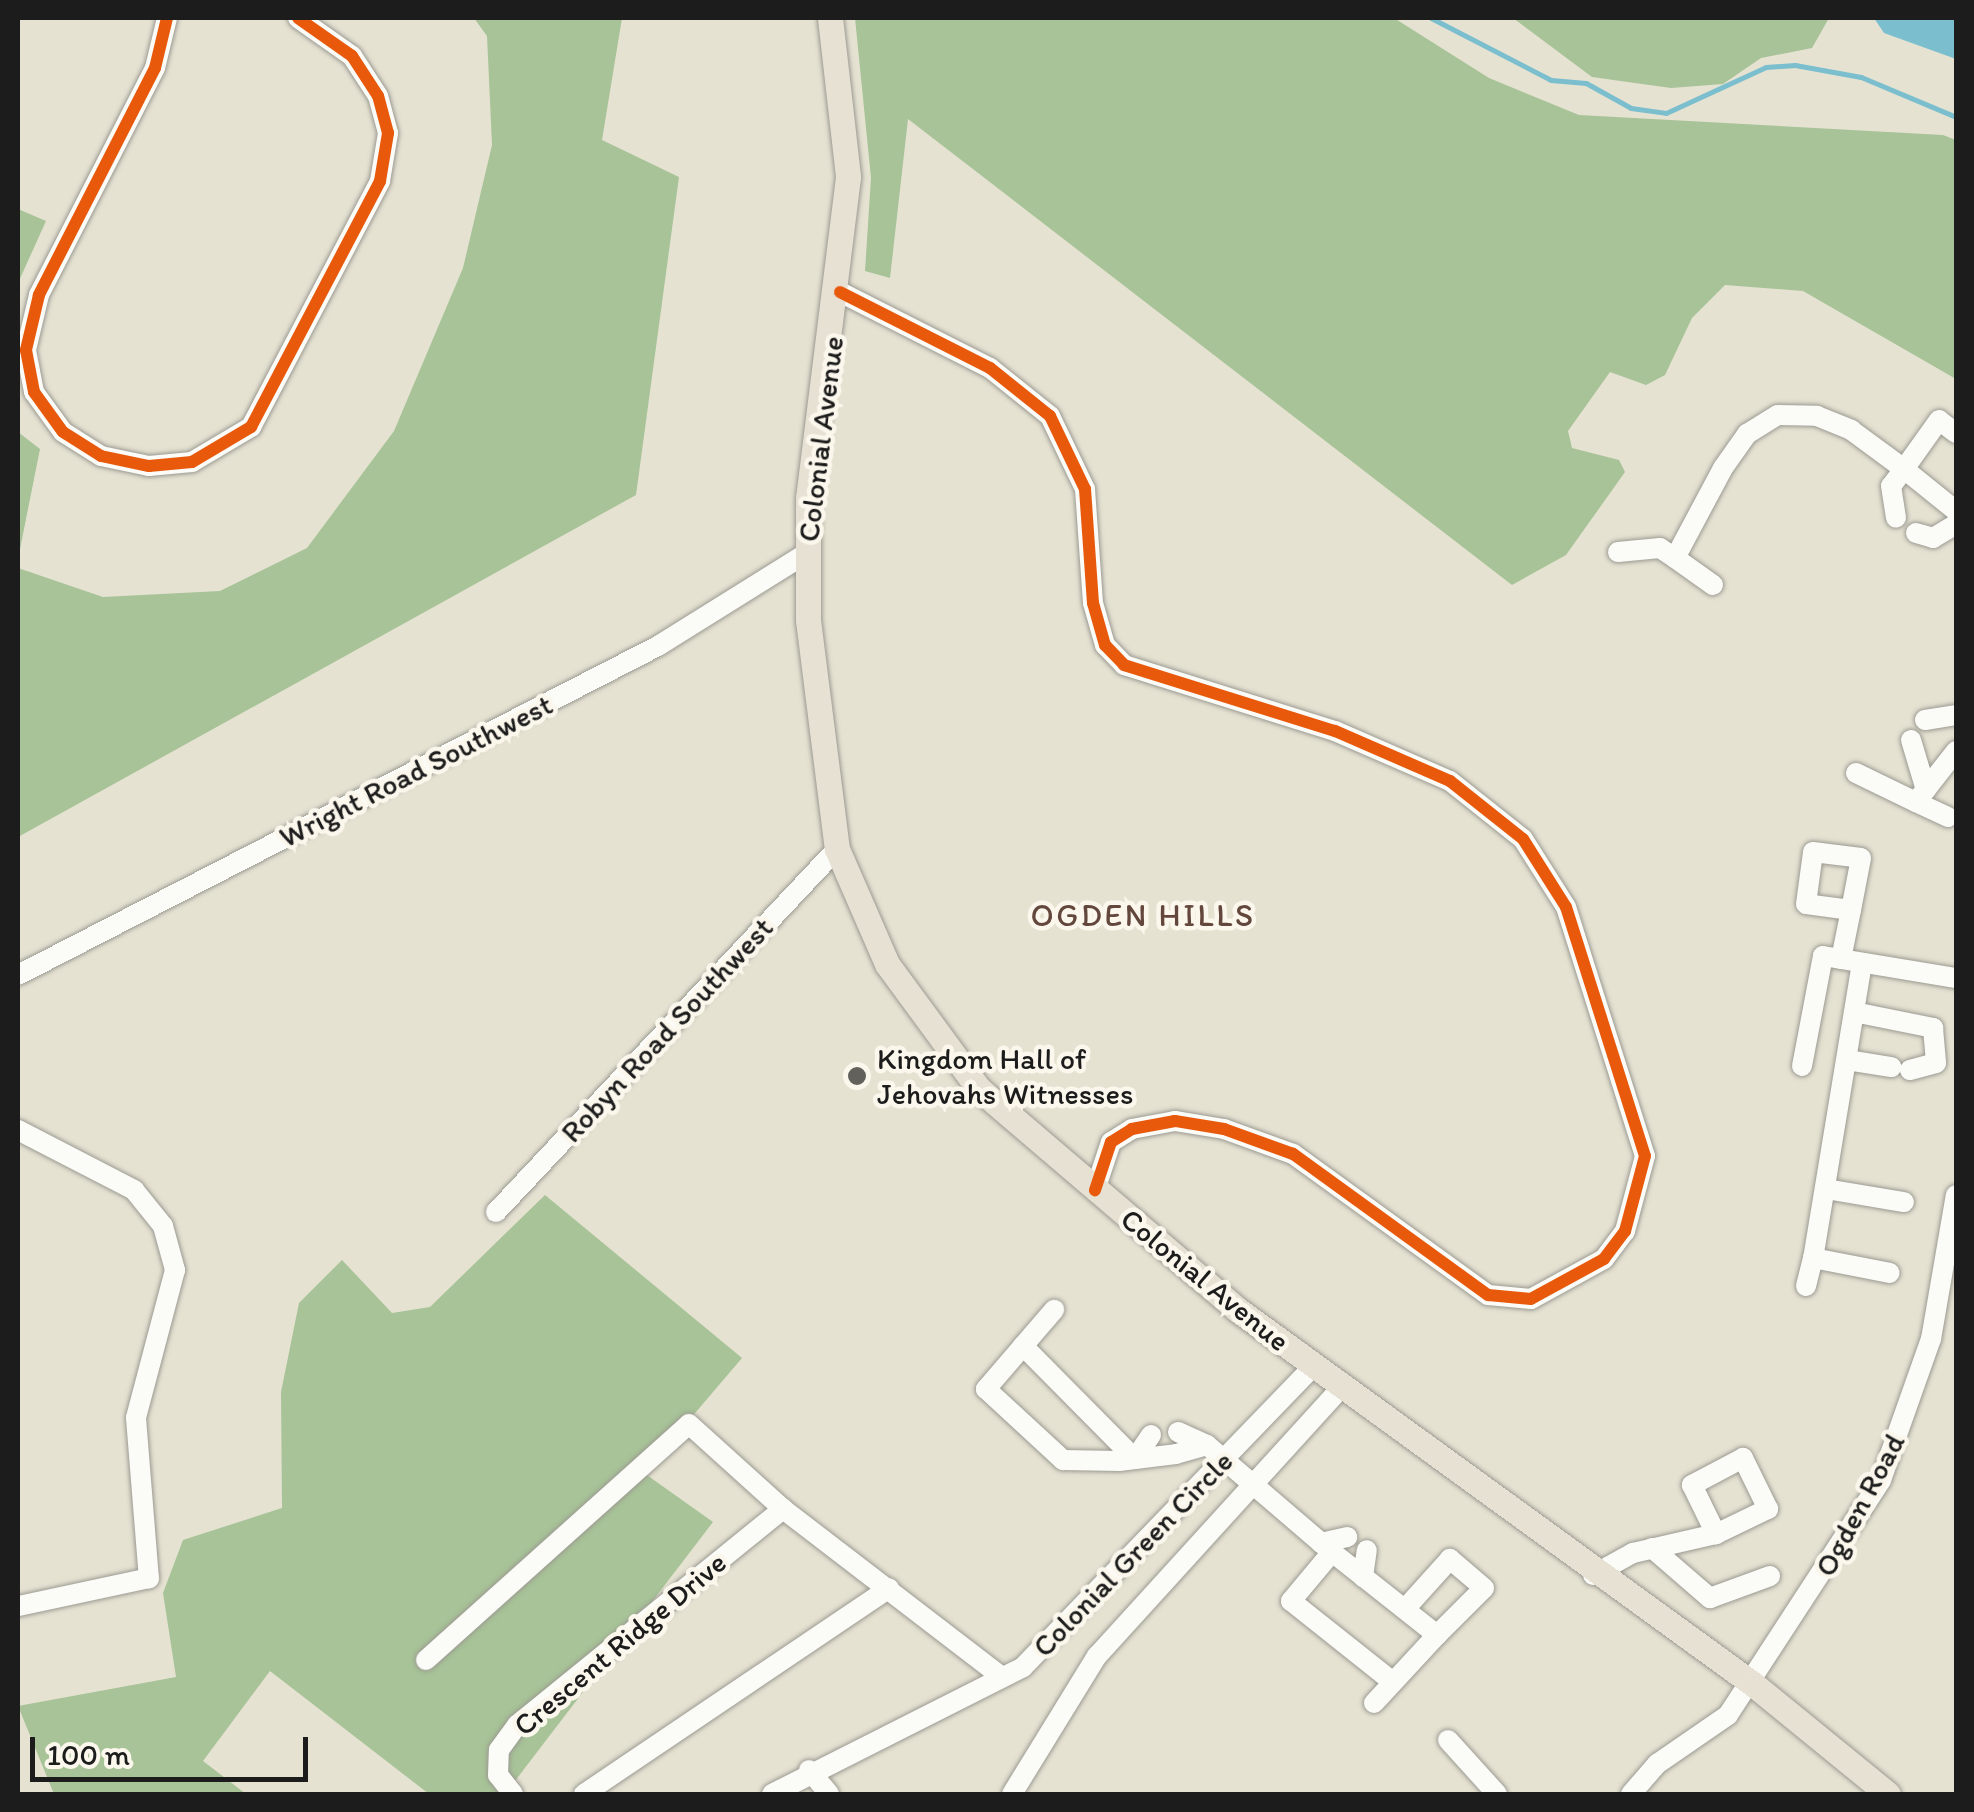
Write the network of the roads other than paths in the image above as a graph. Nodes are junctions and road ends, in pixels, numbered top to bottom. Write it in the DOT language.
graph roads {
  1 [pos="167,18"];
  2 [pos="298,18"];
  3 [pos="830,18"];
  4 [pos="840,292"];
  5 [pos="1956,433"];
  6 [pos="1904,469"];
  7 [pos="1956,511"];
  8 [pos="1896,518"];
  9 [pos="1956,524"];
  10 [pos="1916,533"];
  11 [pos="1618,552"];
  12 [pos="806,553"];
  13 [pos="1675,558"];
  14 [pos="1713,586"];
  15 [pos="1956,715"];
  16 [pos="1924,720"];
  17 [pos="1911,740"];
  18 [pos="1956,750"];
  19 [pos="1856,772"];
  20 [pos="1921,796"];
  21 [pos="1948,818"];
  22 [pos="837,849"];
  23 [pos="1851,910"];
  24 [pos="1851,961"];
  25 [pos="18,975"];
  26 [pos="1956,978"];
  27 [pos="1854,1012"];
  28 [pos="1847,1060"];
  29 [pos="1802,1066"];
  30 [pos="18,1130"];
  31 [pos="1094,1190"];
  32 [pos="1826,1190"];
  33 [pos="1956,1195"];
  34 [pos="1904,1202"];
  35 [pos="496,1212"];
  36 [pos="1813,1258"];
  37 [pos="1890,1274"];
  38 [pos="1806,1286"];
  39 [pos="1054,1310"];
  40 [pos="1023,1346"];
  41 [pos="1314,1366"];
  42 [pos="1341,1388"];
  43 [pos="1178,1432"];
  44 [pos="1151,1435"];
  45 [pos="1207,1445"];
  46 [pos="1227,1458"];
  47 [pos="1136,1459"];
  48 [pos="1250,1483"];
  49 [pos="783,1509"];
  50 [pos="1716,1534"];
  51 [pos="1333,1544"];
  52 [pos="1652,1548"];
  53 [pos="1367,1550"];
  54 [pos="1592,1575"];
  55 [pos="1770,1576"];
  56 [pos="1363,1577"];
  57 [pos="890,1588"];
  58 [pos="18,1606"];
  59 [pos="1405,1609"];
  60 [pos="1437,1634"];
  61 [pos="426,1660"];
  62 [pos="1002,1677"];
  63 [pos="1393,1682"];
  64 [pos="1753,1684"];
  65 [pos="1374,1702"];
  66 [pos="1448,1740"];
  67 [pos="808,1770"];
  68 [pos="513,1794"];
  69 [pos="584,1794"];
  70 [pos="772,1794"];
  71 [pos="829,1794"];
  72 [pos="1012,1794"];
  73 [pos="1497,1794"];
  74 [pos="1631,1794"];
  75 [pos="1888,1794"];
  1 -- 2 [label="street"];
  3 -- 4 [label="main road, Colonial Avenue"];
  4 -- 12 [label="main road, Colonial Avenue"];
  4 -- 31 [label="street"];
  5 -- 6 [label="street"];
  6 -- 7 [label="street"];
  6 -- 8 [label="street"];
  6 -- 13 [label="street"];
  9 -- 10 [label="street"];
  11 -- 13 [label="street"];
  12 -- 22 [label="main road, Colonial Avenue"];
  12 -- 25 [label="street, Wright Road Southwest"];
  13 -- 14 [label="street"];
  15 -- 16 [label="street"];
  17 -- 20 [label="street"];
  18 -- 20 [label="street"];
  19 -- 20 [label="street"];
  20 -- 21 [label="street"];
  22 -- 31 [label="main road, Colonial Avenue"];
  22 -- 35 [label="street, Robyn Road Southwest"];
  23 -- 24 [label="street"];
  24 -- 26 [label="street"];
  24 -- 27 [label="street"];
  24 -- 29 [label="street"];
  27 -- 28 [label="street"];
  27 -- 28 [label="street"];
  28 -- 32 [label="street"];
  30 -- 58 [label="street"];
  31 -- 41 [label="main road, Colonial Avenue"];
  32 -- 34 [label="street"];
  32 -- 36 [label="street"];
  33 -- 64 [label="street, Ogden Road"];
  36 -- 37 [label="street"];
  36 -- 38 [label="street"];
  39 -- 40 [label="street"];
  40 -- 47 [label="street"];
  40 -- 47 [label="street"];
  41 -- 42 [label="main road, Colonial Avenue"];
  41 -- 46 [label="street, Colonial Green Circle"];
  42 -- 48 [label="street, Colonial Green Circle"];
  42 -- 54 [label="main road, Colonial Avenue"];
  43 -- 45 [label="street"];
  44 -- 47 [label="street"];
  45 -- 46 [label="street"];
  45 -- 47 [label="street"];
  46 -- 48 [label="street"];
  46 -- 62 [label="street, Colonial Green Circle"];
  48 -- 51 [label="street"];
  48 -- 72 [label="street, Colonial Green Circle"];
  49 -- 57 [label="street"];
  49 -- 61 [label="street"];
  49 -- 68 [label="street, Crescent Ridge Drive"];
  50 -- 50 [label="street"];
  50 -- 52 [label="street"];
  51 -- 56 [label="street"];
  51 -- 63 [label="street"];
  52 -- 54 [label="street"];
  52 -- 55 [label="street"];
  53 -- 56 [label="street"];
  54 -- 64 [label="main road, Colonial Avenue"];
  56 -- 59 [label="street"];
  57 -- 62 [label="street"];
  57 -- 69 [label="street"];
  59 -- 60 [label="street"];
  59 -- 60 [label="street"];
  60 -- 63 [label="street"];
  62 -- 67 [label="street, Colonial Green Circle"];
  63 -- 65 [label="street"];
  64 -- 74 [label="street, Ogden Road"];
  64 -- 75 [label="main road, Colonial Avenue"];
  66 -- 73 [label="street"];
  67 -- 70 [label="street, Colonial Green Circle"];
  67 -- 71 [label="street"];
}
